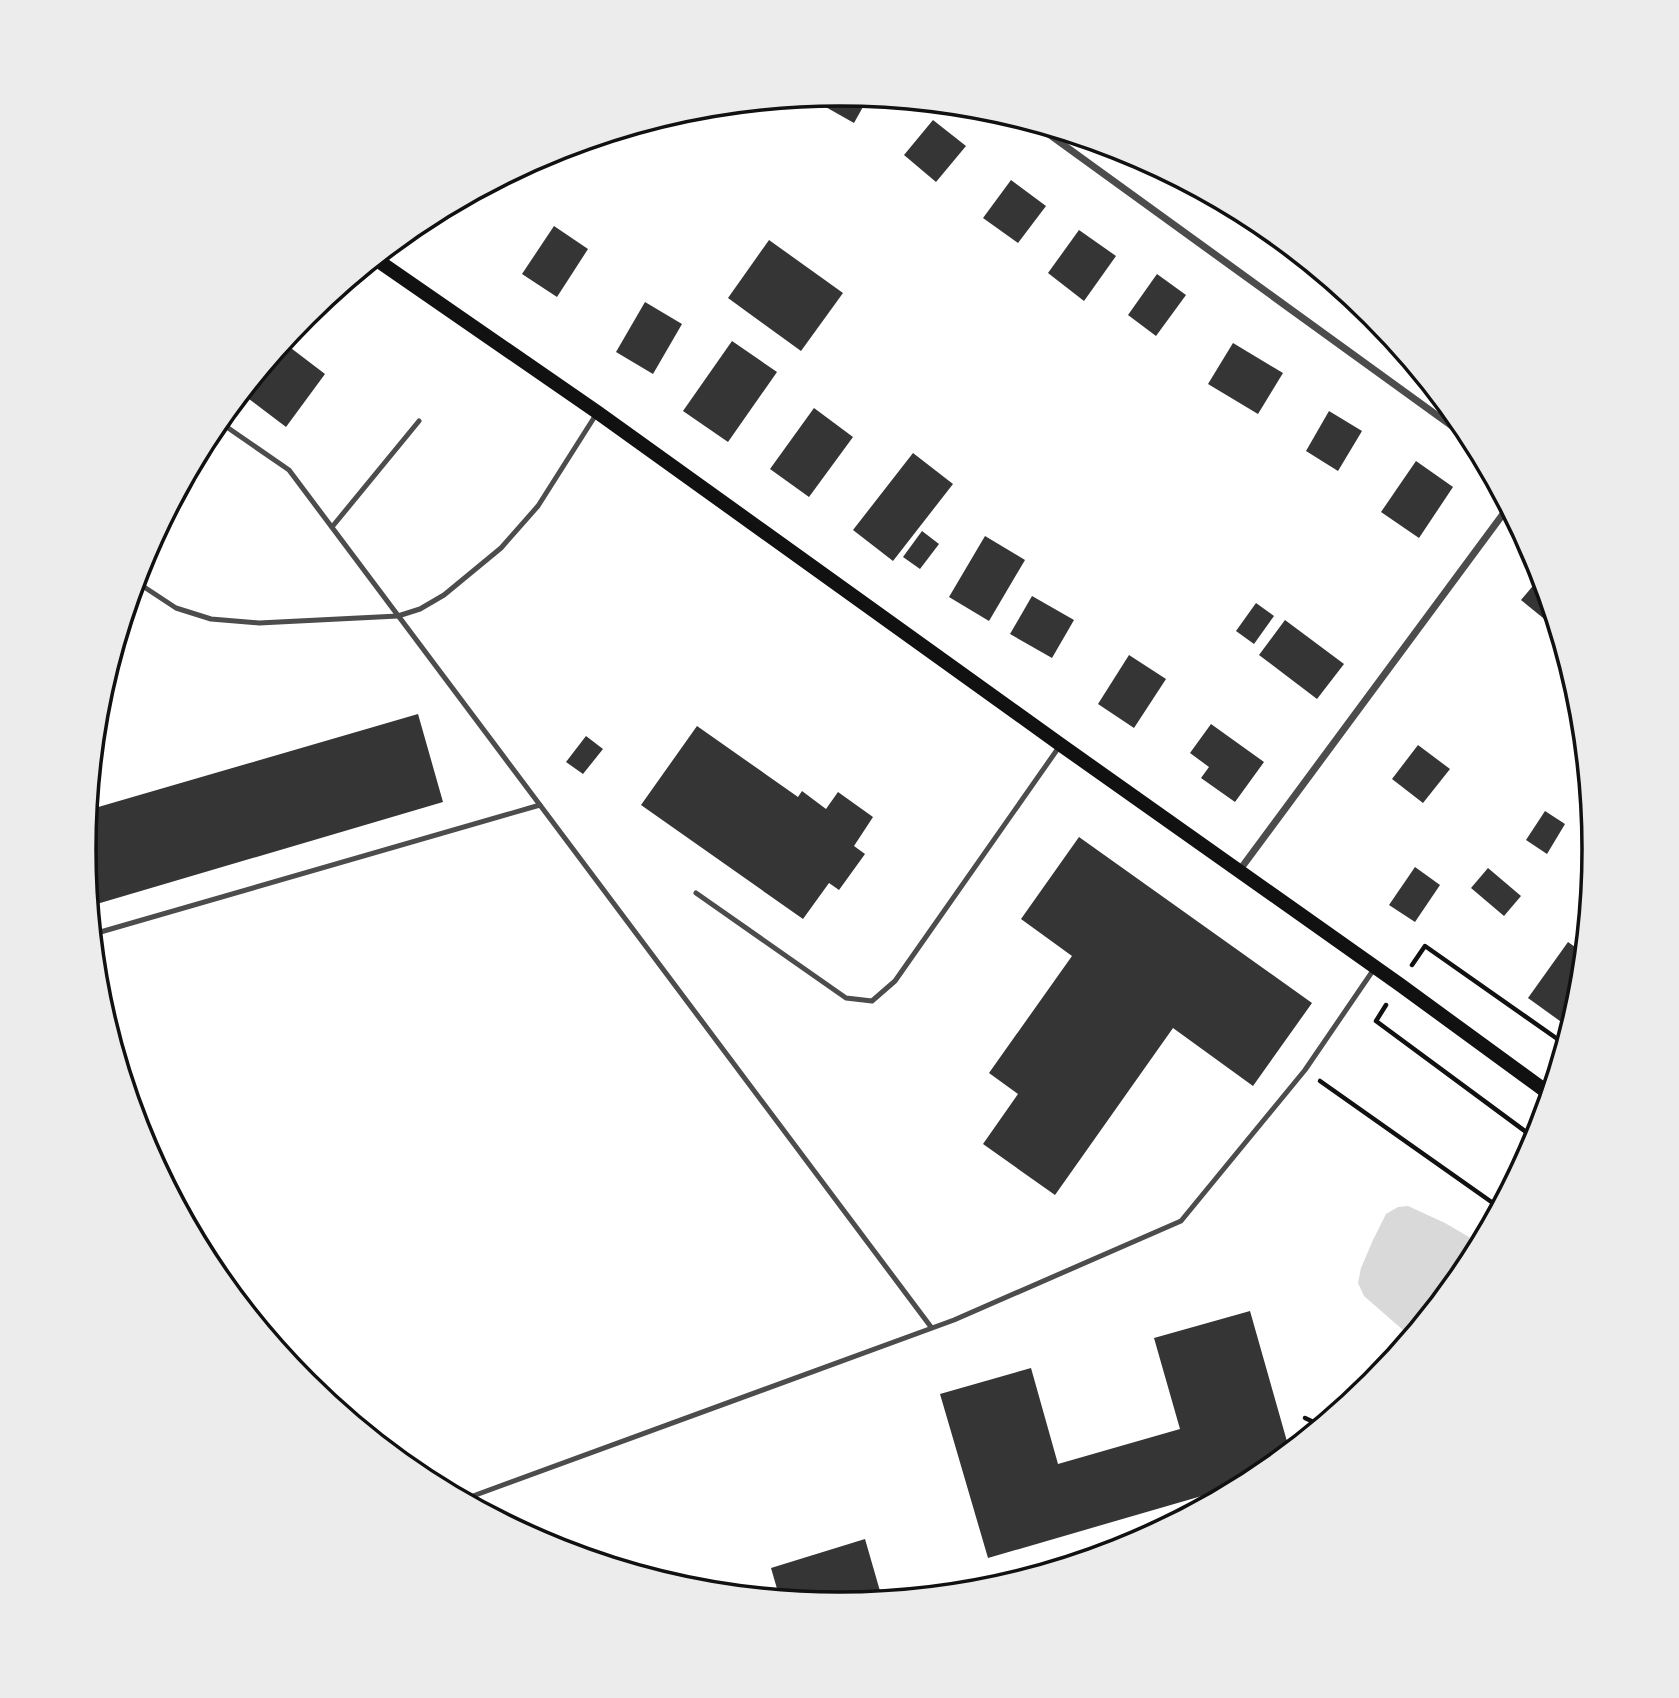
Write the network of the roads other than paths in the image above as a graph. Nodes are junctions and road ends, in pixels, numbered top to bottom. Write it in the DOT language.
graph roads {
  1 [pos="1053,138"];
  2 [pos="382,263"];
  3 [pos="597,412"];
  4 [pos="419,421"];
  5 [pos="1448,423"];
  6 [pos="228,428"];
  7 [pos="1503,514"];
  8 [pos="332,527"];
  9 [pos="145,587"];
  10 [pos="398,616"];
  11 [pos="1061,745"];
  12 [pos="540,805"];
  13 [pos="1239,871"];
  14 [pos="696,893"];
  15 [pos="102,932"];
  16 [pos="1375,967"];
  17 [pos="1542,1089"];
  18 [pos="931,1328"];
  19 [pos="473,1496"];
  1 -- 5 [label="street"];
  2 -- 3 [label="main road"];
  3 -- 10 [label="lane"];
  3 -- 11 [label="main road"];
  4 -- 8 [label="lane"];
  6 -- 8 [label="lane"];
  7 -- 13 [label="street"];
  8 -- 10 [label="lane"];
  9 -- 10 [label="lane"];
  10 -- 12 [label="lane"];
  11 -- 13 [label="main road"];
  11 -- 14 [label="lane"];
  12 -- 15 [label="lane"];
  12 -- 18 [label="lane"];
  13 -- 16 [label="main road"];
  16 -- 17 [label="main road"];
  16 -- 18 [label="lane"];
  18 -- 19 [label="lane"];
}
